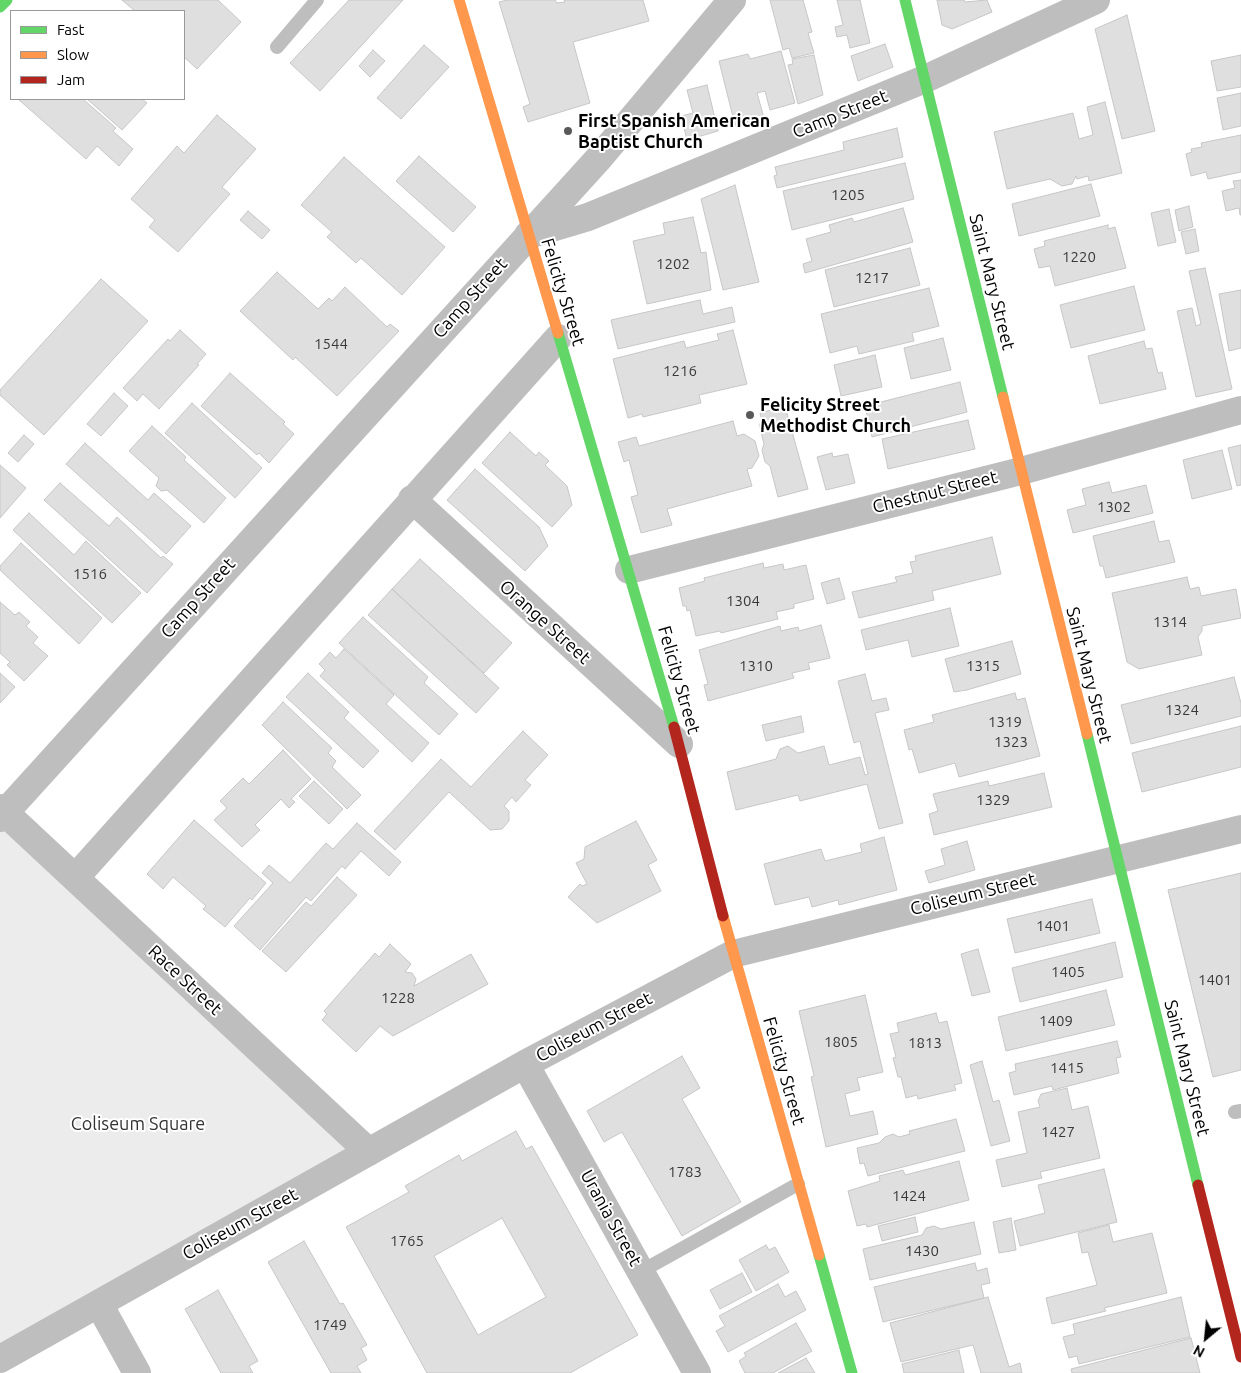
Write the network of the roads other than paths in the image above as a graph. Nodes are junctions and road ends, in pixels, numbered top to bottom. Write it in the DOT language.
graph roads {
  1 [pos="7,0"];
  2 [pos="316,0"];
  3 [pos="459,0"];
  4 [pos="732,0"];
  5 [pos="905,0"];
  6 [pos="1096,0"];
  7 [pos="0,7"];
  8 [pos="278,47"];
  9 [pos="925,79"];
  10 [pos="528,235"];
  11 [pos="558,338"];
  12 [pos="1241,410"];
  13 [pos="1021,471"];
  14 [pos="412,500"];
  15 [pos="629,570"];
  16 [pos="679,744"];
  17 [pos="2,813"];
  18 [pos="1241,829"];
  19 [pos="1116,858"];
  20 [pos="75,878"];
  21 [pos="733,954"];
  22 [pos="525,1064"];
  23 [pos="369,1152"];
  24 [pos="798,1184"];
  25 [pos="640,1272"];
  26 [pos="99,1304"];
  27 [pos="1241,1358"];
  28 [pos="0,1359"];
  29 [pos="137,1373"];
  30 [pos="697,1373"];
  31 [pos="852,1373"];
  1 -- 7 [label="street"];
  2 -- 8 [label="lane"];
  3 -- 10 [label="street, Felicity Street"];
  4 -- 10 [label="street"];
  5 -- 9 [label="street, Saint Mary Street"];
  6 -- 9 [label="street, Camp Street"];
  9 -- 10 [label="street, Camp Street"];
  9 -- 13 [label="street, Saint Mary Street"];
  10 -- 11 [label="street, Felicity Street"];
  10 -- 17 [label="street, Camp Street"];
  11 -- 14 [label="street"];
  11 -- 15 [label="street, Felicity Street"];
  12 -- 13 [label="street, Chestnut Street"];
  13 -- 15 [label="street, Chestnut Street"];
  13 -- 19 [label="street, Saint Mary Street"];
  14 -- 16 [label="street, Orange Street"];
  14 -- 20 [label="street"];
  15 -- 16 [label="street, Felicity Street"];
  16 -- 21 [label="street, Felicity Street"];
  17 -- 20 [label="street, Race Street"];
  18 -- 19 [label="street, Coliseum Street"];
  19 -- 21 [label="street, Coliseum Street"];
  19 -- 27 [label="street, Saint Mary Street"];
  20 -- 23 [label="street, Race Street"];
  21 -- 22 [label="street, Coliseum Street"];
  21 -- 24 [label="street, Felicity Street"];
  22 -- 23 [label="street, Coliseum Street"];
  22 -- 25 [label="street, Urania Street"];
  23 -- 26 [label="street, Coliseum Street"];
  24 -- 25 [label="lane"];
  24 -- 31 [label="street, Felicity Street"];
  25 -- 30 [label="street, Urania Street"];
  26 -- 28 [label="street, Coliseum Street"];
  26 -- 29 [label="street"];
}
